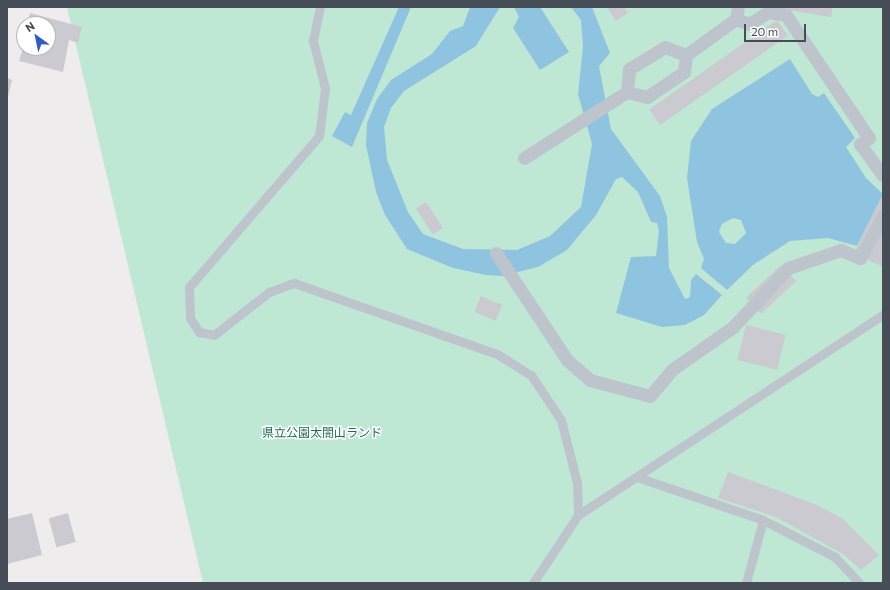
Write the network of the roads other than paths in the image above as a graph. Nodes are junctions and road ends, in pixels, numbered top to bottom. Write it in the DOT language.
graph roads {
  1 [pos="320,7"];
  2 [pos="737,13"];
  3 [pos="686,55"];
  4 [pos="627,92"];
  5 [pos="524,158"];
  6 [pos="883,176"];
  7 [pos="883,216"];
  8 [pos="496,253"];
  9 [pos="883,315"];
  10 [pos="637,477"];
  11 [pos="578,516"];
  12 [pos="764,520"];
  13 [pos="541,579"];
  14 [pos="533,583"];
  15 [pos="746,583"];
  16 [pos="859,583"];
  1 -- 11 [label="lane"];
  2 -- 3 [label="street"];
  2 -- 6 [label="street"];
  3 -- 4 [label="street"];
  3 -- 4 [label="street"];
  4 -- 5 [label="street"];
  7 -- 8 [label="street"];
  9 -- 10 [label="lane"];
  10 -- 11 [label="lane"];
  10 -- 12 [label="lane"];
  11 -- 13 [label="lane"];
  12 -- 15 [label="lane"];
  12 -- 16 [label="lane"];
  13 -- 14 [label="lane"];
}
